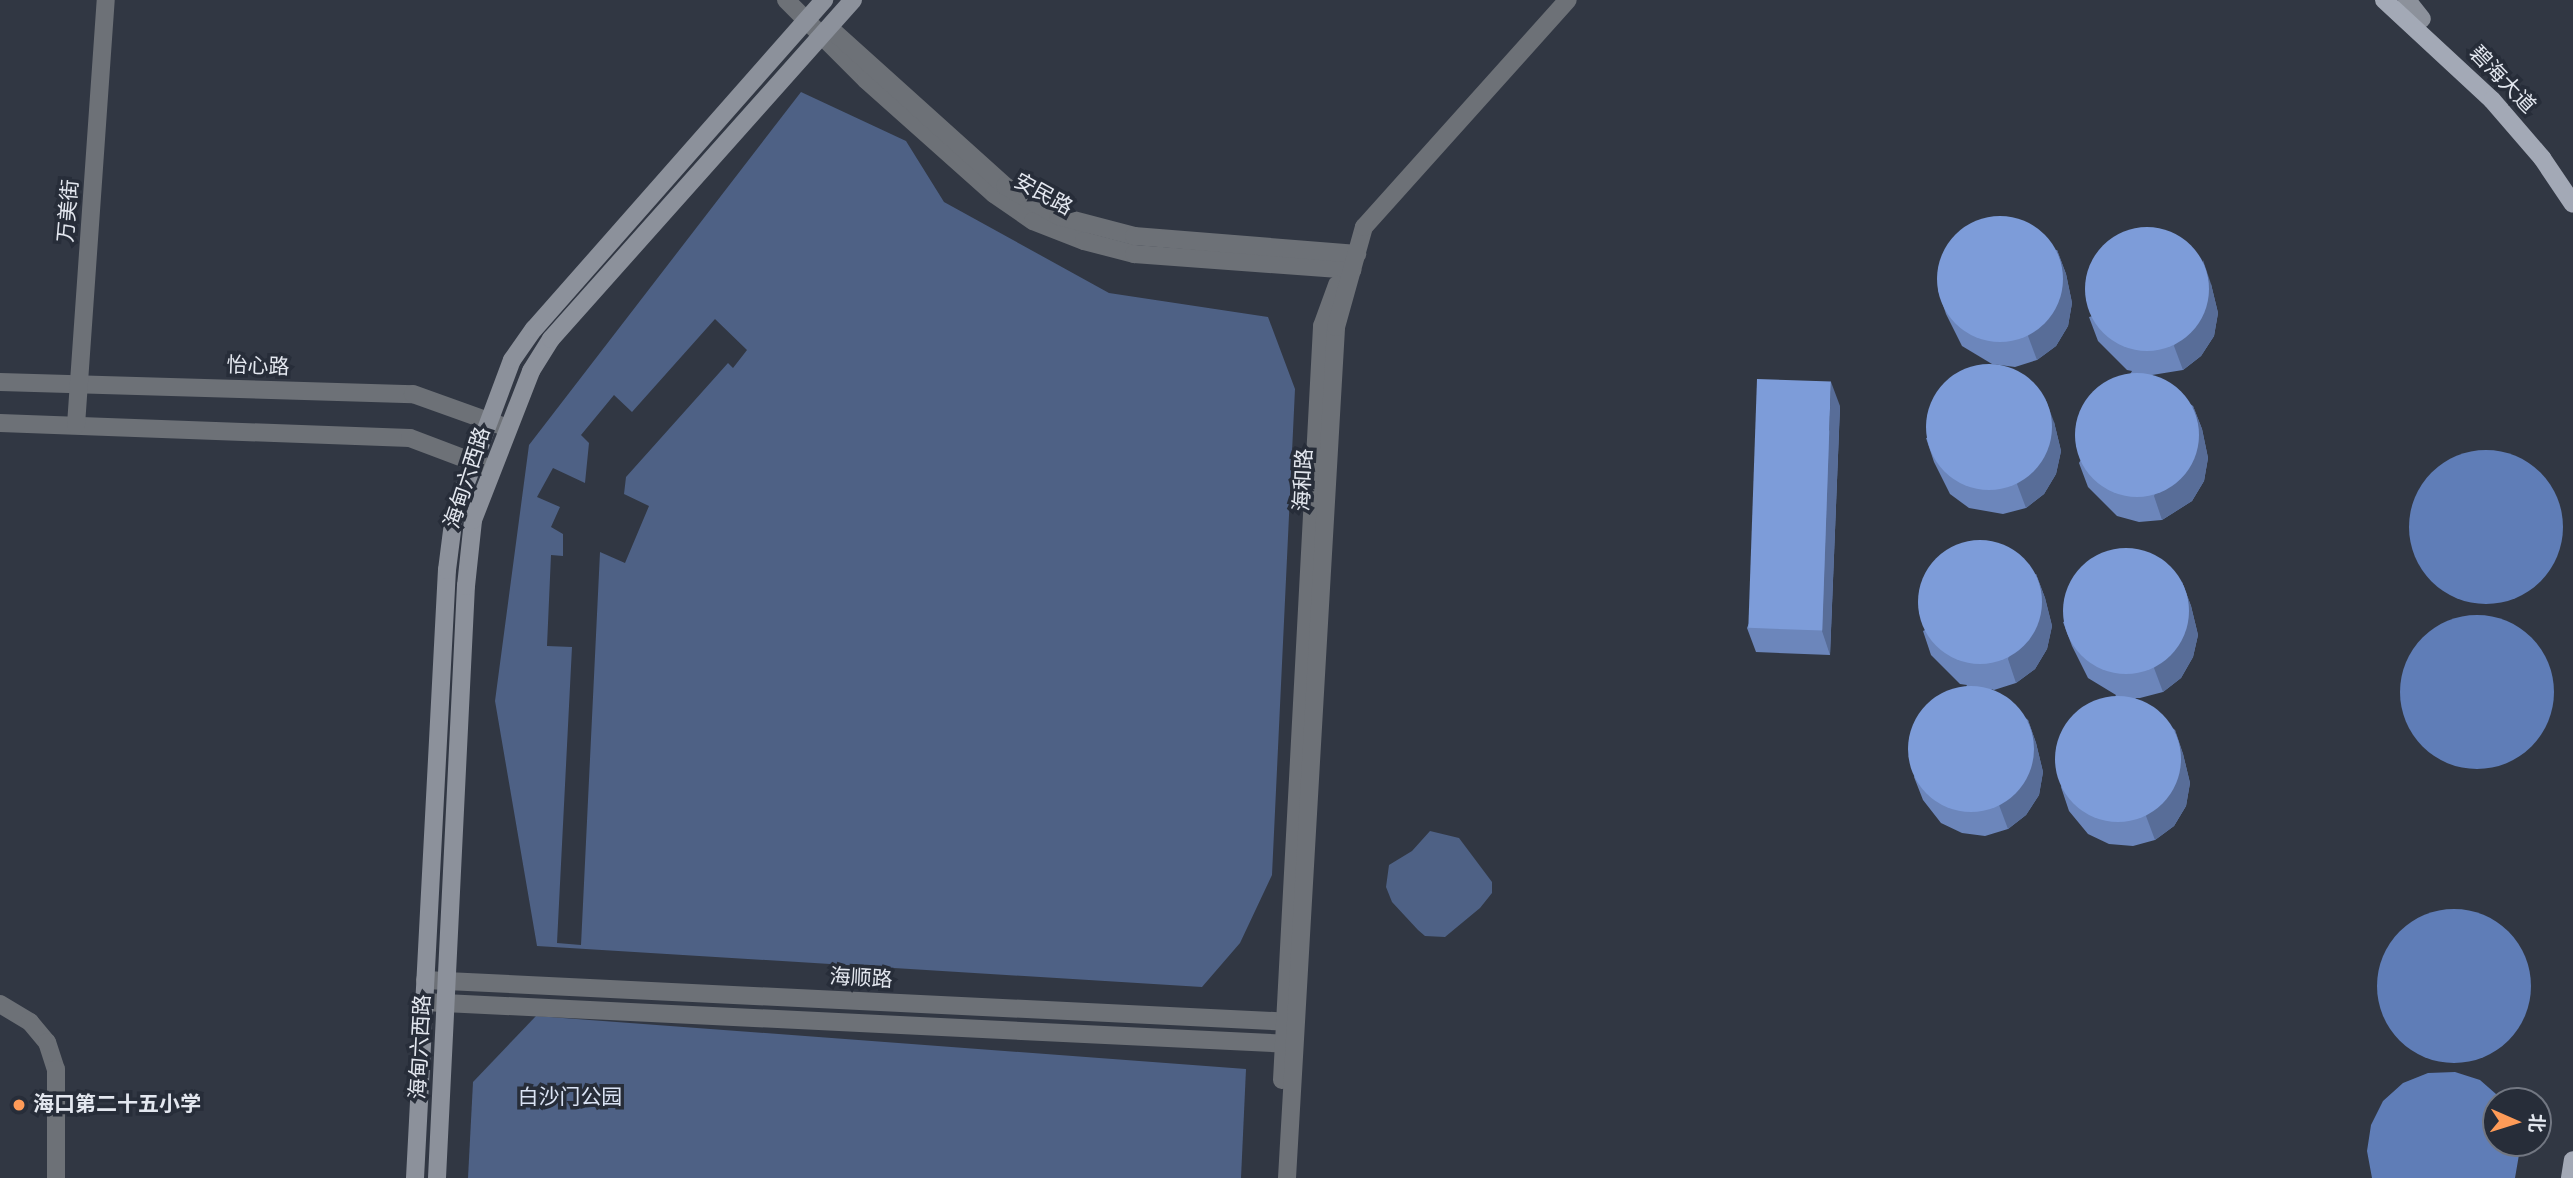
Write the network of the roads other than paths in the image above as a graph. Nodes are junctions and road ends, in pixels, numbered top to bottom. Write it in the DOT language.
graph roads {
  1 [pos="97,0"];
  2 [pos="106,0"];
  3 [pos="786,0"];
  4 [pos="798,0"];
  5 [pos="853,0"];
  6 [pos="1554,0"];
  7 [pos="1568,0"];
  8 [pos="2384,0"];
  9 [pos="2401,0"];
  10 [pos="2407,0"];
  11 [pos="814,11"];
  12 [pos="2422,19"];
  13 [pos="826,31"];
  14 [pos="2573,185"];
  15 [pos="2573,204"];
  16 [pos="1349,262"];
  17 [pos="0,382"];
  18 [pos="75,384"];
  19 [pos="489,421"];
  20 [pos="0,423"];
  21 [pos="72,425"];
  22 [pos="508,428"];
  23 [pos="474,462"];
  24 [pos="492,469"];
  25 [pos="425,980"];
  26 [pos="447,982"];
  27 [pos="424,1002"];
  28 [pos="446,1003"];
  29 [pos="0,1004"];
  30 [pos="0,1016"];
  31 [pos="1289,1022"];
  32 [pos="1287,1044"];
  33 [pos="2573,1160"];
  34 [pos="47,1178"];
  35 [pos="56,1178"];
  36 [pos="415,1178"];
  37 [pos="437,1178"];
  38 [pos="1279,1178"];
  39 [pos="1287,1178"];
  40 [pos="2570,1178"];
  1 -- 18 [label="street, 万美街"];
  2 -- 18 [label="street, 万美街"];
  3 -- 11 [label="street, 安民路"];
  4 -- 11 [label="street, 安民路"];
  5 -- 13 [label="main road, 海甸六西路"];
  6 -- 16 [label="street, 海和路"];
  7 -- 16 [label="street, 海和路"];
  8 -- 15 [label="main road, 碧海大道"];
  9 -- 12 [label="main road, 碧海大道"];
  10 -- 12 [label="main road"];
  11 -- 13 [label="street, 安民路"];
  11 -- 19 [label="main road, 海甸六西路"];
  12 -- 14 [label="main road, 碧海大道"];
  13 -- 16 [label="street, 安民路"];
  13 -- 22 [label="main road, 海甸六西路"];
  16 -- 31 [label="street, 海和路"];
  17 -- 18 [label="street, 怡心路"];
  18 -- 19 [label="street, 怡心路"];
  18 -- 21 [label="street, 万美街"];
  19 -- 22 [label="street, 怡心路"];
  19 -- 23 [label="main road, 海甸六西路"];
  20 -- 21 [label="street"];
  21 -- 23 [label="street"];
  22 -- 24 [label="main road, 海甸六西路"];
  23 -- 24 [label="street"];
  23 -- 25 [label="main road, 海甸六西路"];
  24 -- 26 [label="main road, 海甸六西路"];
  25 -- 26 [label="street, 海顺路"];
  25 -- 27 [label="main road, 海甸六西路"];
  26 -- 28 [label="main road, 海甸六西路"];
  26 -- 31 [label="street, 海顺路"];
  27 -- 28 [label="street"];
  27 -- 36 [label="main road, 海甸六西路"];
  28 -- 32 [label="street"];
  28 -- 37 [label="main road, 海甸六西路"];
  29 -- 35 [label="street"];
  30 -- 34 [label="street"];
  31 -- 32 [label="street, 海和路"];
  32 -- 38 [label="street"];
  32 -- 39 [label="street"];
  33 -- 40 [label="main road"];
}
